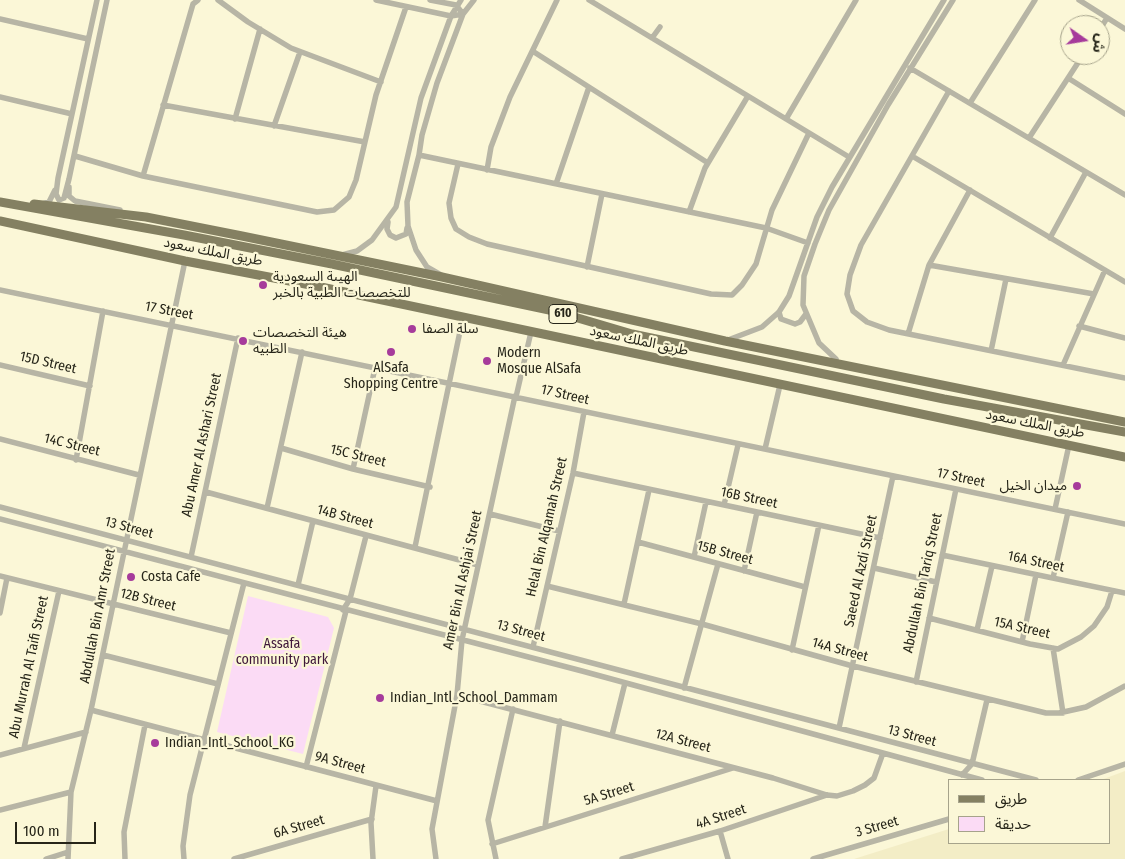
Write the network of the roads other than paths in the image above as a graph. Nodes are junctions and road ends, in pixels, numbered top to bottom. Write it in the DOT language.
graph roads {
  1 [pos="97,0"];
  2 [pos="107,0"];
  3 [pos="198,0"];
  4 [pos="218,0"];
  5 [pos="376,0"];
  6 [pos="430,0"];
  7 [pos="474,0"];
  8 [pos="557,0"];
  9 [pos="589,0"];
  10 [pos="856,0"];
  11 [pos="944,0"];
  12 [pos="952,0"];
  13 [pos="1035,0"];
  14 [pos="1079,0"];
  15 [pos="459,3"];
  16 [pos="406,7"];
  17 [pos="463,14"];
  18 [pos="1102,15"];
  19 [pos="451,16"];
  20 [pos="0,19"];
  21 [pos="1110,20"];
  22 [pos="660,27"];
  23 [pos="260,29"];
  24 [pos="1125,30"];
  25 [pos="652,38"];
  26 [pos="88,39"];
  27 [pos="300,52"];
  28 [pos="534,52"];
  29 [pos="1076,65"];
  30 [pos="910,68"];
  31 [pos="1068,78"];
  32 [pos="381,82"];
  33 [pos="589,87"];
  34 [pos="950,91"];
  35 [pos="748,96"];
  36 [pos="0,97"];
  37 [pos="970,103"];
  38 [pos="163,105"];
  39 [pos="72,114"];
  40 [pos="1125,114"];
  41 [pos="235,118"];
  42 [pos="786,119"];
  43 [pos="274,126"];
  44 [pos="809,134"];
  45 [pos="1029,138"];
  46 [pos="365,142"];
  47 [pos="419,155"];
  48 [pos="75,156"];
  49 [pos="912,156"];
  50 [pos="849,157"];
  51 [pos="708,163"];
  52 [pos="458,164"];
  53 [pos="487,170"];
  54 [pos="1086,172"];
  55 [pos="143,176"];
  56 [pos="58,178"];
  57 [pos="69,179"];
  58 [pos="556,184"];
  59 [pos="970,190"];
  60 [pos="602,194"];
  61 [pos="1125,196"];
  62 [pos="0,197"];
  63 [pos="0,202"];
  64 [pos="36,205"];
  65 [pos="689,212"];
  66 [pos="146,217"];
  67 [pos="389,219"];
  68 [pos="0,221"];
  69 [pos="408,226"];
  70 [pos="766,228"];
  71 [pos="1050,238"];
  72 [pos="808,242"];
  73 [pos="339,255"];
  74 [pos="185,261"];
  75 [pos="929,265"];
  76 [pos="587,267"];
  77 [pos="1105,270"];
  78 [pos="442,277"];
  79 [pos="1006,279"];
  80 [pos="1125,282"];
  81 [pos="0,290"];
  82 [pos="1094,294"];
  83 [pos="103,311"];
  84 [pos="779,312"];
  85 [pos="806,314"];
  86 [pos="464,318"];
  87 [pos="173,324"];
  88 [pos="1079,326"];
  89 [pos="531,332"];
  90 [pos="908,334"];
  91 [pos="238,338"];
  92 [pos="1125,338"];
  93 [pos="725,341"];
  94 [pos="991,351"];
  95 [pos="302,352"];
  96 [pos="836,359"];
  97 [pos="0,365"];
  98 [pos="1063,365"];
  99 [pos="375,368"];
  100 [pos="1125,378"];
  101 [pos="448,383"];
  102 [pos="780,385"];
  103 [pos="90,386"];
  104 [pos="516,396"];
  105 [pos="584,412"];
  106 [pos="1125,422"];
  107 [pos="1125,432"];
  108 [pos="0,439"];
  109 [pos="738,444"];
  110 [pos="1069,445"];
  111 [pos="281,448"];
  112 [pos="765,449"];
  113 [pos="1125,457"];
  114 [pos="76,460"];
  115 [pos="352,469"];
  116 [pos="573,473"];
  117 [pos="139,474"];
  118 [pos="893,476"];
  119 [pos="430,487"];
  120 [pos="956,489"];
  121 [pos="649,490"];
  122 [pos="206,492"];
  123 [pos="706,502"];
  124 [pos="724,506"];
  125 [pos="0,507"];
  126 [pos="267,508"];
  127 [pos="1055,509"];
  128 [pos="757,512"];
  129 [pos="1068,512"];
  130 [pos="490,514"];
  131 [pos="0,519"];
  132 [pos="313,521"];
  133 [pos="1125,524"];
  134 [pos="819,526"];
  135 [pos="560,531"];
  136 [pos="366,536"];
  137 [pos="880,538"];
  138 [pos="126,540"];
  139 [pos="638,542"];
  140 [pos="415,547"];
  141 [pos="123,552"];
  142 [pos="942,555"];
  143 [pos="191,557"];
  144 [pos="694,557"];
  145 [pos="718,564"];
  146 [pos="478,565"];
  147 [pos="992,566"];
  148 [pos="874,568"];
  149 [pos="744,571"];
  150 [pos="1036,575"];
  151 [pos="0,576"];
  152 [pos="7,578"];
  153 [pos="1053,578"];
  154 [pos="936,582"];
  155 [pos="244,583"];
  156 [pos="298,585"];
  157 [pos="547,586"];
  158 [pos="805,586"];
  159 [pos="59,590"];
  160 [pos="1112,591"];
  161 [pos="1125,593"];
  162 [pos="350,599"];
  163 [pos="113,604"];
  164 [pos="624,604"];
  165 [pos="344,610"];
  166 [pos="0,613"];
  167 [pos="929,618"];
  168 [pos="702,624"];
  169 [pos="464,629"];
  170 [pos="977,630"];
  171 [pos="231,633"];
  172 [pos="462,640"];
  173 [pos="1022,642"];
  174 [pos="533,647"];
  175 [pos="1053,648"];
  176 [pos="792,650"];
  177 [pos="103,654"];
  178 [pos="854,666"];
  179 [pos="916,682"];
  180 [pos="625,683"];
  181 [pos="218,684"];
  182 [pos="1125,686"];
  183 [pos="684,688"];
  184 [pos="457,695"];
  185 [pos="987,700"];
  186 [pos="513,709"];
  187 [pos="91,710"];
  188 [pos="1064,713"];
  189 [pos="560,721"];
  190 [pos="145,725"];
  191 [pos="839,728"];
  192 [pos="86,732"];
  193 [pos="612,735"];
  194 [pos="203,741"];
  195 [pos="24,748"];
  196 [pos="883,753"];
  197 [pos="0,755"];
  198 [pos="972,764"];
  199 [pos="1125,764"];
  200 [pos="306,767"];
  201 [pos="734,768"];
  202 [pos="962,775"];
  203 [pos="978,779"];
  204 [pos="1028,779"];
  205 [pos="1081,779"];
  206 [pos="376,786"];
  207 [pos="71,792"];
  208 [pos="827,795"];
  209 [pos="437,801"];
  210 [pos="0,810"];
  211 [pos="372,819"];
  212 [pos="948,819"];
  213 [pos="545,828"];
  214 [pos="720,831"];
  215 [pos="492,844"];
  216 [pos="68,856"];
  217 [pos="46,859"];
  218 [pos="125,859"];
  219 [pos="184,859"];
  220 [pos="234,859"];
  221 [pos="373,859"];
  222 [pos="436,859"];
  223 [pos="496,859"];
  224 [pos="622,859"];
  225 [pos="728,859"];
  226 [pos="813,859"];
  1 -- 26 [label="street"];
  2 -- 48 [label="street"];
  3 -- 38 [label="street"];
  4 -- 23 [label="street"];
  5 -- 16 [label="street"];
  6 -- 15 [label="street"];
  7 -- 17 [label="street"];
  8 -- 28 [label="street"];
  9 -- 25 [label="street"];
  10 -- 42 [label="street"];
  11 -- 50 [label="street"];
  12 -- 30 [label="street"];
  13 -- 37 [label="street"];
  14 -- 18 [label="street"];
  15 -- 17 [label="street"];
  15 -- 19 [label="street"];
  16 -- 19 [label="street"];
  16 -- 32 [label="street"];
  17 -- 19 [label="street"];
  17 -- 47 [label="street"];
  19 -- 67 [label="street"];
  20 -- 26 [label="street"];
  21 -- 24 [label="street"];
  22 -- 25 [label="street"];
  23 -- 27 [label="street"];
  23 -- 41 [label="street"];
  25 -- 35 [label="street"];
  26 -- 39 [label="street"];
  27 -- 32 [label="street"];
  27 -- 43 [label="street"];
  28 -- 33 [label="street"];
  28 -- 53 [label="street"];
  29 -- 31 [label="street"];
  30 -- 34 [label="street"];
  30 -- 85 [label="street"];
  31 -- 40 [label="street"];
  31 -- 45 [label="street"];
  32 -- 46 [label="street"];
  33 -- 51 [label="street"];
  33 -- 58 [label="street"];
  34 -- 37 [label="street"];
  34 -- 49 [label="street"];
  35 -- 42 [label="street"];
  35 -- 51 [label="street"];
  36 -- 39 [label="street"];
  37 -- 45 [label="street"];
  38 -- 41 [label="street"];
  38 -- 55 [label="street"];
  39 -- 56 [label="street"];
  41 -- 43 [label="street"];
  42 -- 44 [label="street"];
  43 -- 46 [label="street"];
  44 -- 50 [label="street"];
  44 -- 70 [label="street"];
  45 -- 54 [label="street"];
  46 -- 55 [label="street"];
  47 -- 52 [label="street"];
  47 -- 69 [label="street"];
  48 -- 55 [label="street"];
  48 -- 57 [label="street"];
  49 -- 59 [label="street"];
  49 -- 90 [label="street"];
  50 -- 72 [label="street"];
  51 -- 65 [label="street"];
  52 -- 53 [label="street"];
  52 -- 76 [label="street"];
  53 -- 58 [label="street"];
  54 -- 61 [label="street"];
  54 -- 71 [label="street"];
  56 -- 57 [label="street"];
  56 -- 64 [label="street"];
  57 -- 66 [label="street"];
  58 -- 60 [label="street"];
  59 -- 71 [label="street"];
  59 -- 75 [label="street"];
  60 -- 65 [label="street"];
  60 -- 76 [label="street"];
  62 -- 64 [label="main road"];
  63 -- 107 [label="main road, طريق الملك سعود / 610"];
  64 -- 66 [label="main road"];
  65 -- 70 [label="street"];
  66 -- 73 [label="main road"];
  67 -- 69 [label="street"];
  67 -- 73 [label="street"];
  68 -- 74 [label="main road, طريق الملك سعود / 610"];
  69 -- 78 [label="street"];
  70 -- 72 [label="street"];
  70 -- 76 [label="street"];
  71 -- 77 [label="street"];
  72 -- 84 [label="street"];
  73 -- 78 [label="main road"];
  74 -- 86 [label="main road, طريق الملك سعود / 610"];
  74 -- 87 [label="street, Abdullah Bin Amr Street"];
  75 -- 79 [label="street"];
  75 -- 90 [label="street"];
  77 -- 80 [label="street"];
  77 -- 82 [label="street"];
  78 -- 93 [label="main road"];
  79 -- 82 [label="street"];
  79 -- 94 [label="street"];
  81 -- 83 [label="street, 17 Street"];
  82 -- 88 [label="street"];
  83 -- 87 [label="street, 17 Street"];
  83 -- 103 [label="street"];
  84 -- 85 [label="street"];
  84 -- 93 [label="street"];
  85 -- 96 [label="street"];
  86 -- 89 [label="main road, طريق الملك سعود / 610"];
  86 -- 101 [label="street"];
  87 -- 91 [label="street, 17 Street"];
  87 -- 117 [label="street, Abdullah Bin Amr Street"];
  88 -- 92 [label="street"];
  88 -- 98 [label="street"];
  89 -- 102 [label="main road, طريق الملك سعود / 610"];
  89 -- 104 [label="street, Amer Bin Al Ashjai Street"];
  90 -- 94 [label="street"];
  91 -- 95 [label="street, 17 Street"];
  91 -- 122 [label="street, Abu Amer Al Ashari Street"];
  93 -- 106 [label="main road"];
  94 -- 98 [label="street"];
  95 -- 99 [label="street, 17 Street"];
  95 -- 111 [label="street"];
  97 -- 103 [label="street, 15D Street"];
  98 -- 100 [label="street"];
  99 -- 101 [label="street, 17 Street"];
  99 -- 115 [label="street"];
  101 -- 104 [label="street, 17 Street"];
  101 -- 119 [label="street"];
  102 -- 110 [label="main road, طريق الملك سعود / 610"];
  102 -- 112 [label="street"];
  103 -- 114 [label="street"];
  104 -- 105 [label="street, 17 Street"];
  104 -- 130 [label="street, Amer Bin Al Ashjai Street"];
  105 -- 109 [label="street, 17 Street"];
  105 -- 116 [label="street, Helal Bin Alqamah Street"];
  108 -- 114 [label="street, 14C Street"];
  109 -- 112 [label="street, 17 Street"];
  109 -- 124 [label="street"];
  110 -- 113 [label="main road, طريق الملك سعود / 610"];
  110 -- 127 [label="street"];
  111 -- 115 [label="street, 15C Street"];
  111 -- 126 [label="street"];
  112 -- 118 [label="street, 17 Street"];
  114 -- 117 [label="street, 14C Street"];
  115 -- 119 [label="street, 15C Street"];
  116 -- 121 [label="street, 16B Street"];
  116 -- 135 [label="street, Helal Bin Alqamah Street"];
  117 -- 138 [label="street, Abdullah Bin Amr Street"];
  118 -- 120 [label="street, 17 Street"];
  118 -- 137 [label="street, Saeed Al Azdi Street"];
  119 -- 140 [label="street"];
  120 -- 127 [label="street, 17 Street"];
  120 -- 142 [label="street, Abdullah Bin Tariq Street"];
  121 -- 123 [label="street, 16B Street"];
  121 -- 139 [label="street"];
  122 -- 126 [label="street, 14B Street"];
  122 -- 143 [label="street, Abu Amer Al Ashari Street"];
  123 -- 124 [label="street, 16B Street"];
  123 -- 144 [label="street"];
  124 -- 128 [label="street, 16B Street"];
  125 -- 138 [label="street, 13 Street"];
  126 -- 132 [label="street, 14B Street"];
  127 -- 129 [label="street, 17 Street"];
  128 -- 134 [label="street, 16B Street"];
  128 -- 149 [label="street"];
  129 -- 133 [label="street, 17 Street"];
  129 -- 153 [label="street"];
  130 -- 135 [label="street"];
  130 -- 146 [label="street, Amer Bin Al Ashjai Street"];
  131 -- 141 [label="street, 13 Street"];
  132 -- 136 [label="street, 14B Street"];
  132 -- 156 [label="street"];
  134 -- 137 [label="street, 16B Street"];
  134 -- 158 [label="street"];
  135 -- 157 [label="street, Helal Bin Alqamah Street"];
  136 -- 140 [label="street, 14B Street"];
  136 -- 162 [label="street"];
  137 -- 148 [label="street, Saeed Al Azdi Street"];
  138 -- 141 [label="street, Abdullah Bin Amr Street"];
  138 -- 143 [label="street, 13 Street"];
  139 -- 144 [label="street, 15B Street"];
  139 -- 164 [label="street"];
  140 -- 146 [label="street, 14B Street"];
  141 -- 155 [label="street, 13 Street"];
  141 -- 163 [label="street, Abdullah Bin Amr Street"];
  142 -- 147 [label="street, 16A Street"];
  142 -- 154 [label="street, Abdullah Bin Tariq Street"];
  143 -- 156 [label="street, 13 Street"];
  144 -- 145 [label="street, 15B Street"];
  145 -- 149 [label="street, 15B Street"];
  145 -- 168 [label="street"];
  146 -- 169 [label="street, Amer Bin Al Ashjai Street"];
  147 -- 150 [label="street, 16A Street"];
  147 -- 170 [label="street"];
  148 -- 154 [label="street"];
  148 -- 178 [label="street, Saeed Al Azdi Street"];
  149 -- 158 [label="street, 15B Street"];
  150 -- 153 [label="street, 16A Street"];
  150 -- 173 [label="street"];
  151 -- 152 [label="street, 12B Street"];
  152 -- 159 [label="street, 12B Street"];
  152 -- 166 [label="street"];
  153 -- 160 [label="street, 16A Street"];
  154 -- 167 [label="street, Abdullah Bin Tariq Street"];
  155 -- 165 [label="street, 13 Street"];
  155 -- 171 [label="street"];
  156 -- 162 [label="street, 13 Street"];
  157 -- 164 [label="street, 14A Street"];
  157 -- 174 [label="street, Helal Bin Alqamah Street"];
  158 -- 176 [label="street"];
  159 -- 163 [label="street, 12B Street"];
  159 -- 195 [label="street, Abu Murrah Al Taifi Street"];
  160 -- 161 [label="street, 16A Street"];
  160 -- 175 [label="street, 15A Street"];
  162 -- 165 [label="street"];
  162 -- 169 [label="street, 13 Street"];
  163 -- 171 [label="street, 12B Street"];
  163 -- 177 [label="street, Abdullah Bin Amr Street"];
  164 -- 168 [label="street, 14A Street"];
  165 -- 172 [label="street, 13 Street"];
  165 -- 200 [label="street"];
  167 -- 170 [label="street, 15A Street"];
  167 -- 179 [label="street, Abdullah Bin Tariq Street"];
  168 -- 176 [label="street, 14A Street"];
  168 -- 183 [label="street"];
  169 -- 172 [label="street, Amer Bin Al Ashjai Street"];
  169 -- 174 [label="street, 13 Street"];
  170 -- 173 [label="street, 15A Street"];
  171 -- 181 [label="street"];
  172 -- 180 [label="street, 13 Street"];
  172 -- 184 [label="street, Amer Bin Al Ashjai Street"];
  173 -- 175 [label="street, 15A Street"];
  174 -- 183 [label="street, 13 Street"];
  175 -- 188 [label="street"];
  176 -- 178 [label="street, 14A Street"];
  177 -- 181 [label="street"];
  177 -- 187 [label="street, Abdullah Bin Amr Street"];
  178 -- 179 [label="street, 14A Street"];
  178 -- 191 [label="street, Saeed Al Azdi Street"];
  179 -- 185 [label="street, 14A Street"];
  180 -- 193 [label="street"];
  180 -- 196 [label="street, 13 Street"];
  181 -- 194 [label="street"];
  182 -- 188 [label="street, 14A Street"];
  183 -- 191 [label="street, 13 Street"];
  184 -- 186 [label="street, 12A Street"];
  184 -- 209 [label="street, Amer Bin Al Ashjai Street"];
  185 -- 188 [label="street, 14A Street"];
  185 -- 198 [label="street"];
  186 -- 189 [label="street, 12A Street"];
  186 -- 215 [label="street"];
  187 -- 190 [label="street, 9A Street"];
  187 -- 192 [label="street, Abdullah Bin Amr Street"];
  189 -- 193 [label="street, 12A Street"];
  189 -- 213 [label="street"];
  190 -- 194 [label="street, 9A Street"];
  190 -- 218 [label="street"];
  191 -- 198 [label="street, 13 Street"];
  192 -- 195 [label="street"];
  192 -- 207 [label="street, Abdullah Bin Amr Street"];
  193 -- 201 [label="street, 12A Street"];
  194 -- 200 [label="street, 9A Street"];
  194 -- 219 [label="street"];
  195 -- 197 [label="street"];
  196 -- 202 [label="street, 13 Street"];
  196 -- 208 [label="street, 12A Street"];
  198 -- 202 [label="street"];
  198 -- 204 [label="street, 13 Street"];
  199 -- 205 [label="street"];
  200 -- 206 [label="street, 9A Street"];
  201 -- 208 [label="street, 12A Street"];
  201 -- 213 [label="street, 5A Street"];
  202 -- 203 [label="street, 13 Street"];
  206 -- 209 [label="street, 9A Street"];
  206 -- 211 [label="street"];
  207 -- 210 [label="street"];
  207 -- 216 [label="street, Abdullah Bin Amr Street"];
  208 -- 214 [label="street, 4A Street"];
  209 -- 222 [label="street, Amer Bin Al Ashjai Street"];
  211 -- 220 [label="street, 6A Street"];
  211 -- 221 [label="street"];
  212 -- 226 [label="street, 3 Street"];
  213 -- 215 [label="street, 5A Street"];
  214 -- 224 [label="street, 4A Street"];
  214 -- 225 [label="street"];
  215 -- 223 [label="street"];
  216 -- 217 [label="street"];
}
